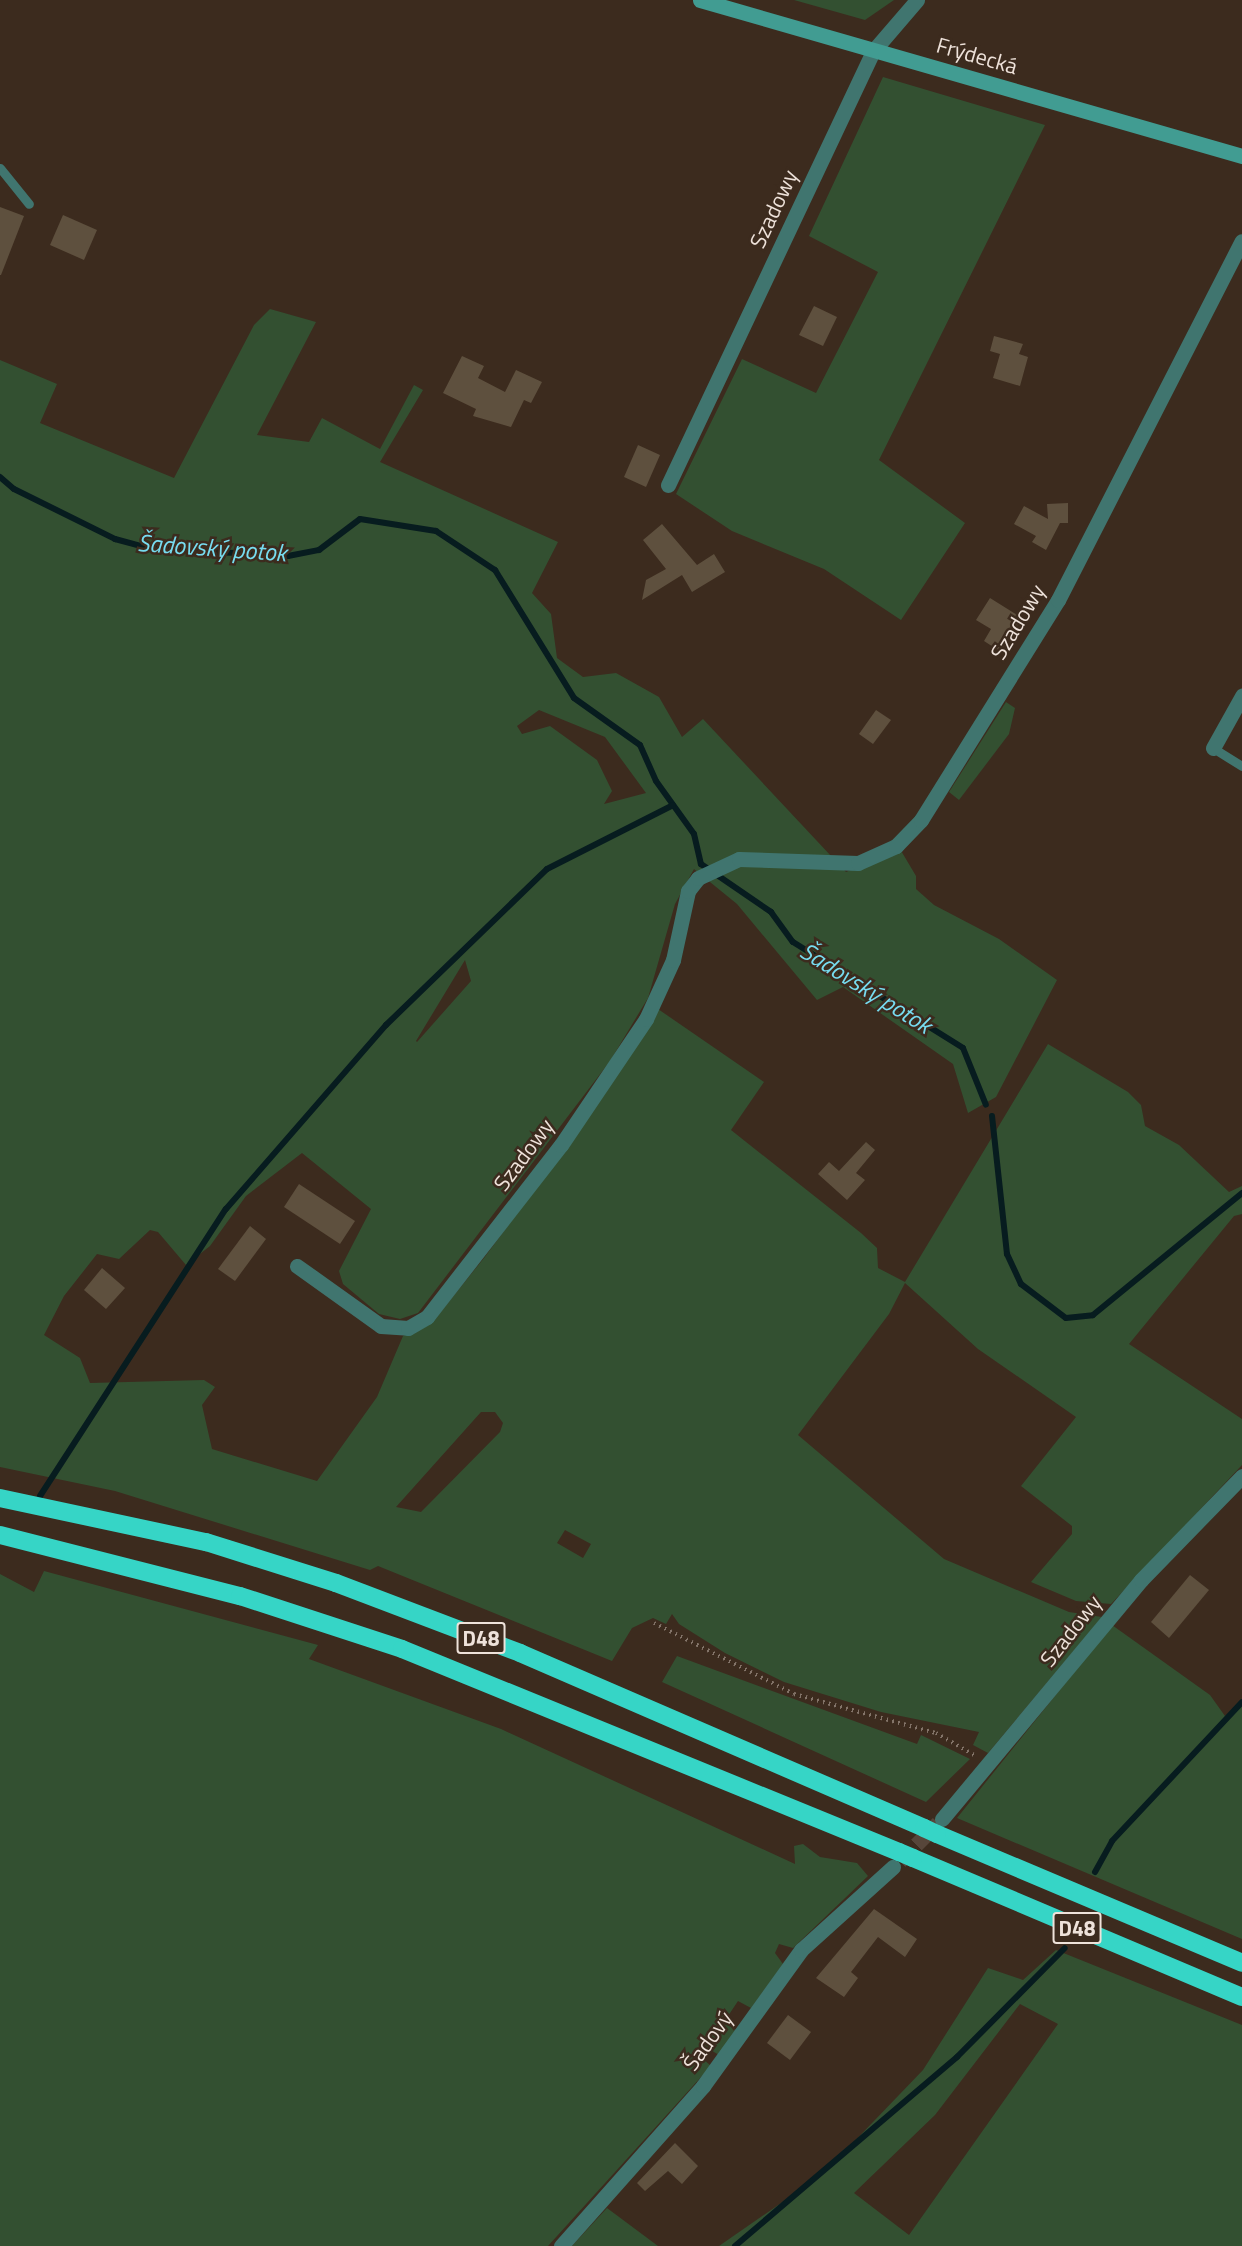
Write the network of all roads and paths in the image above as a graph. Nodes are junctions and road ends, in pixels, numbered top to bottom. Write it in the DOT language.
graph roads {
  1 [pos="700,0"];
  2 [pos="917,0"];
  3 [pos="874,50"];
  4 [pos="1242,156"];
  5 [pos="0,168"];
  6 [pos="29,204"];
  7 [pos="1242,241"];
  8 [pos="668,485"];
  9 [pos="1242,696"];
  10 [pos="1213,748"];
  11 [pos="1242,766"];
  12 [pos="297,1266"];
  13 [pos="1242,1476"];
  14 [pos="0,1498"];
  15 [pos="0,1535"];
  16 [pos="654,1623"];
  17 [pos="988,1767"];
  18 [pos="934,1827"];
  19 [pos="902,1859"];
  20 [pos="1242,1962"];
  21 [pos="1242,1997"];
  22 [pos="561,2246"];
  1 -- 3 [label="main road, Frýdecká"];
  2 -- 3 [label="street, Szadowy"];
  3 -- 4 [label="main road, Frýdecká"];
  3 -- 8 [label="street, Szadowy"];
  5 -- 6 [label="lane"];
  7 -- 12 [label="street, Szadowy"];
  9 -- 10 [label="street"];
  10 -- 11 [label="lane"];
  13 -- 17 [label="street, Szadowy"];
  14 -- 18 [label="highway, D48"];
  15 -- 19 [label="highway, D48"];
  16 -- 17 [label="path"];
  17 -- 18 [label="street, Szadowy"];
  18 -- 20 [label="highway, D48"];
  19 -- 21 [label="highway, D48"];
  19 -- 22 [label="street, Šadový"];
}
